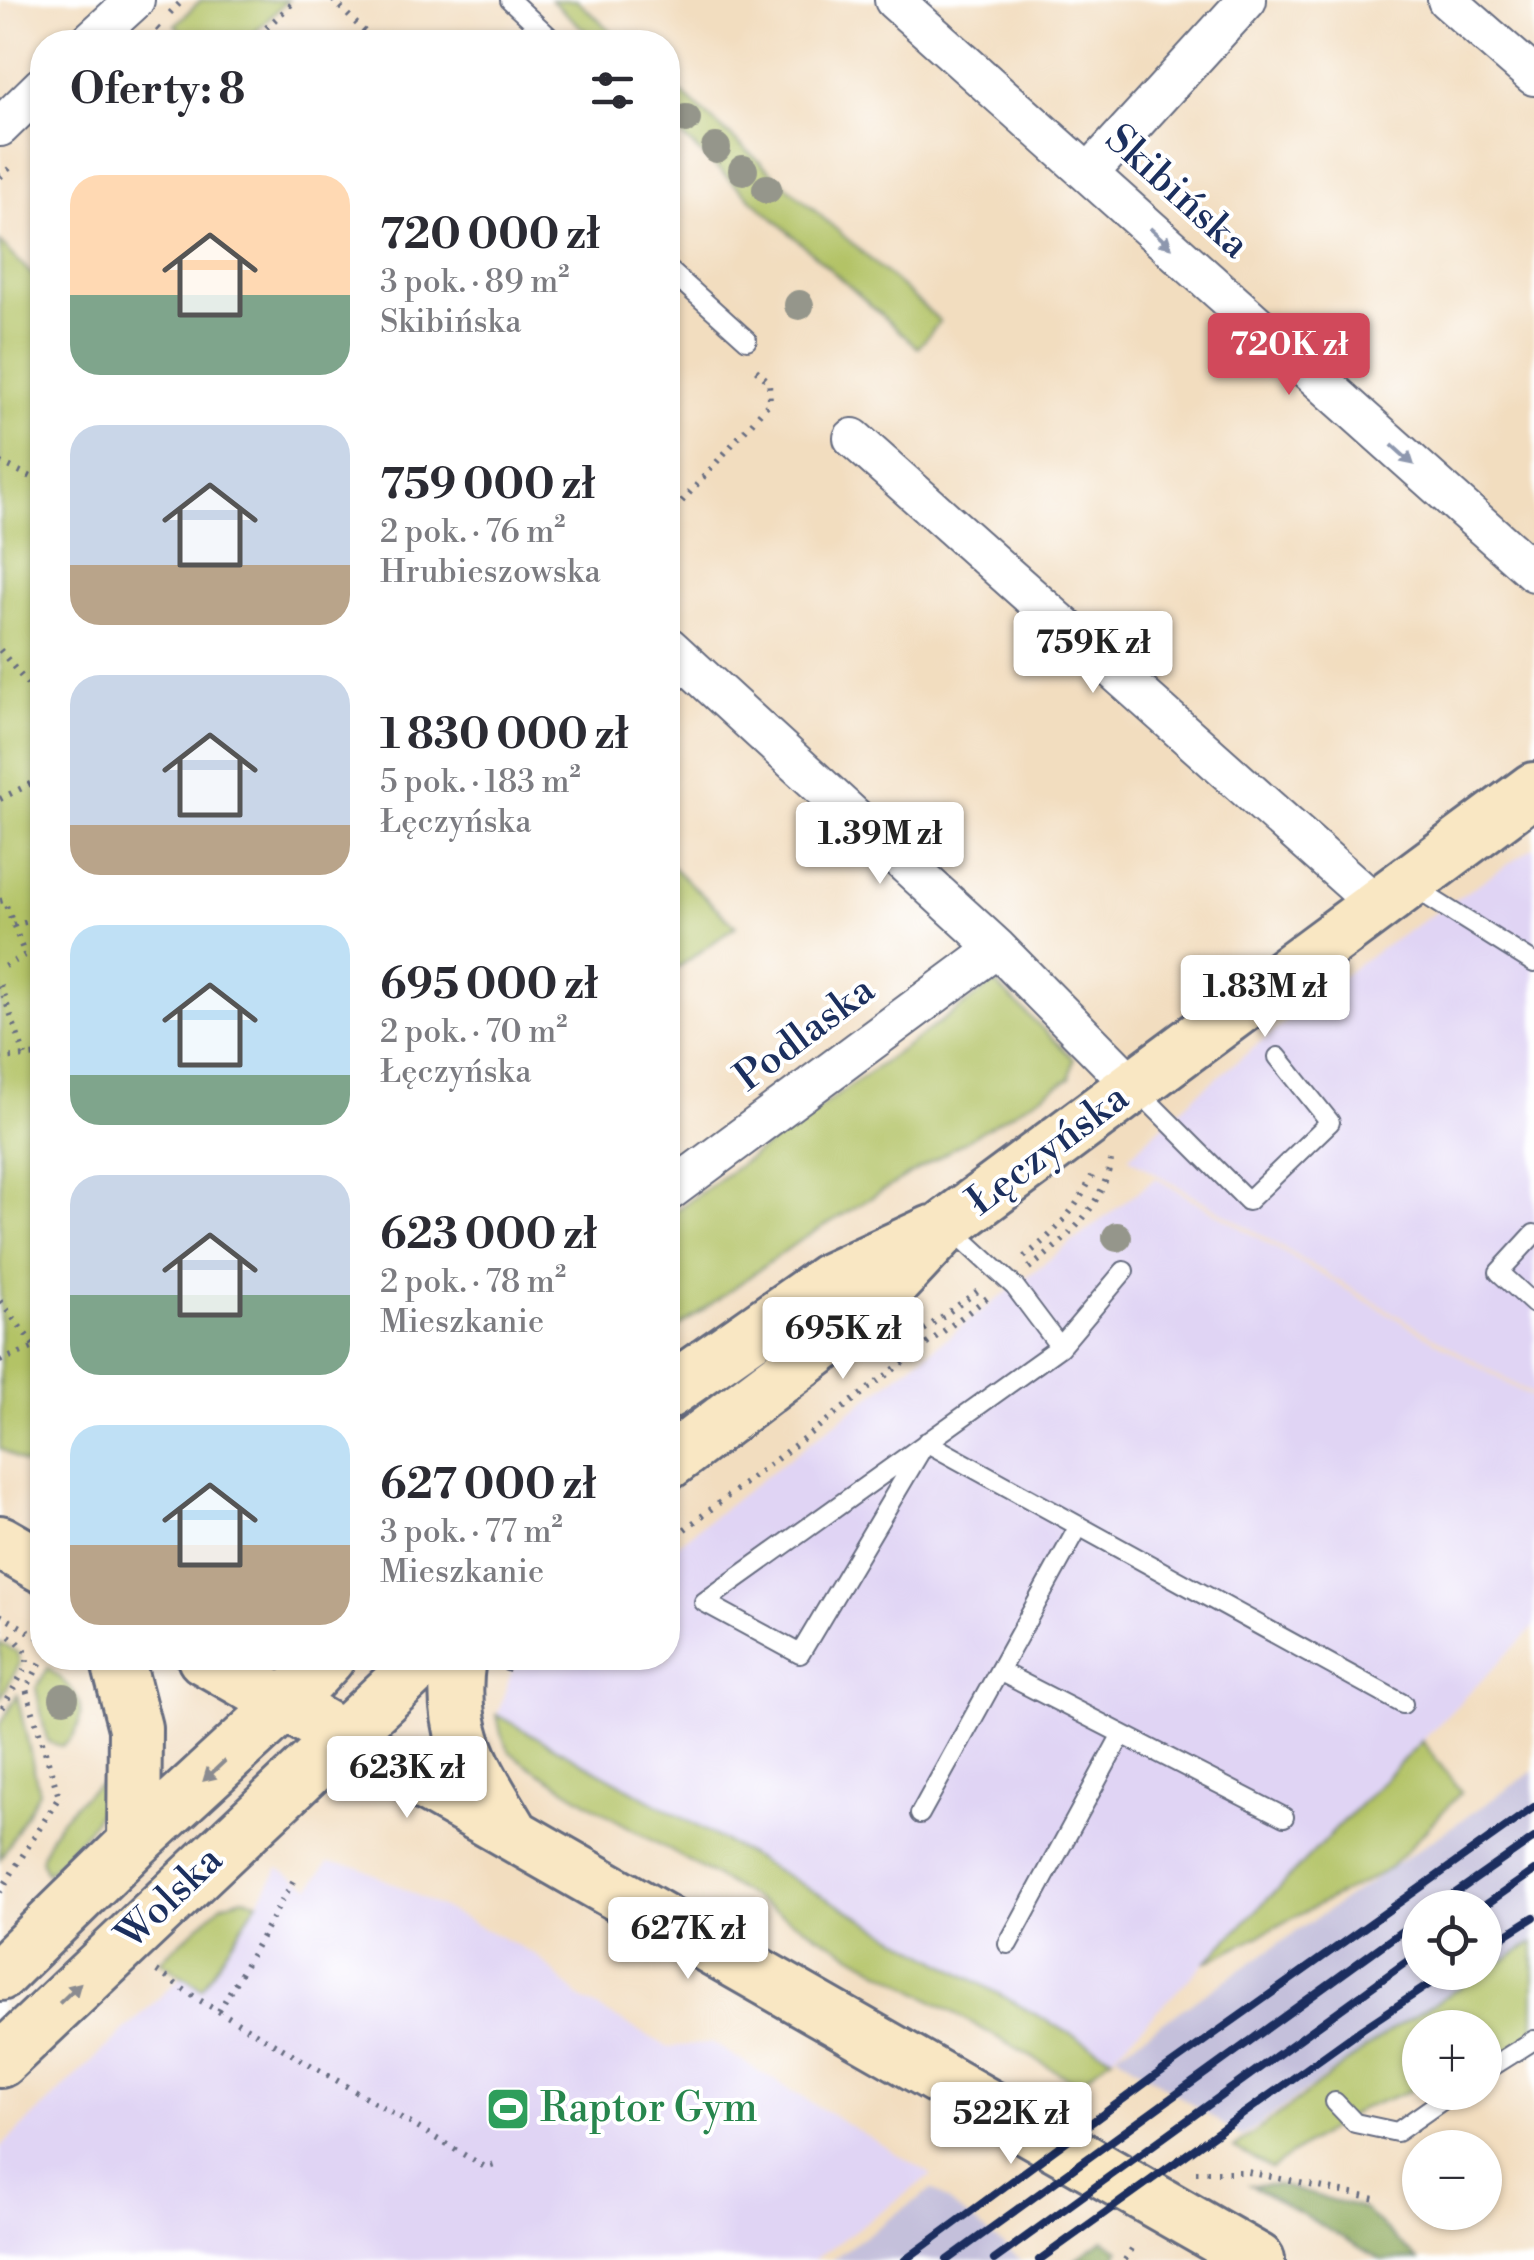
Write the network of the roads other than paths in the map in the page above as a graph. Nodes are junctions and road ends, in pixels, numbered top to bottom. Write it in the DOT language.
graph roads {
  1 [pos="135,0"];
  2 [pos="510,0"];
  3 [pos="894,0"];
  4 [pos="1247,0"];
  5 [pos="1447,0"];
  6 [pos="102,30"];
  7 [pos="543,30"];
  8 [pos="1534,76"];
  9 [pos="30,98"];
  10 [pos="0,127"];
  11 [pos="1089,173"];
  12 [pos="680,279"];
  13 [pos="747,340"];
  14 [pos="853,438"];
  15 [pos="1534,572"];
  16 [pos="680,657"];
  17 [pos="1534,789"];
  18 [pos="1395,892"];
  19 [pos="996,948"];
  20 [pos="1534,963"];
  21 [pos="1278,1057"];
  22 [pos="1133,1086"];
  23 [pos="680,1183"];
  24 [pos="948,1225"];
  25 [pos="1534,1234"];
  26 [pos="1124,1271"];
  27 [pos="1534,1304"];
  28 [pos="1060,1347"];
  29 [pos="680,1384"];
  30 [pos="926,1442"];
  31 [pos="680,1454"];
  32 [pos="1079,1526"];
  33 [pos="0,1542"];
  34 [pos="30,1559"];
  35 [pos="120,1670"];
  36 [pos="225,1670"];
  37 [pos="317,1670"];
  38 [pos="413,1670"];
  39 [pos="458,1670"];
  40 [pos="1000,1670"];
  41 [pos="284,1704"];
  42 [pos="1404,1704"];
  43 [pos="1122,1734"];
  44 [pos="342,1736"];
  45 [pos="920,1814"];
  46 [pos="1284,1817"];
  47 [pos="512,1834"];
  48 [pos="134,1844"];
  49 [pos="1008,1944"];
  50 [pos="0,1974"];
  51 [pos="1534,2040"];
  52 [pos="1502,2060"];
  53 [pos="0,2061"];
  54 [pos="1335,2102"];
  55 [pos="1428,2110"];
  56 [pos="1258,2260"];
  1 -- 6 [label="street"];
  2 -- 7 [label="lane"];
  3 -- 11 [label="street, Skibińska"];
  4 -- 11 [label="street"];
  5 -- 8 [label="street"];
  9 -- 10 [label="street"];
  11 -- 15 [label="street, Skibińska, one-way"];
  12 -- 13 [label="lane"];
  14 -- 18 [label="street"];
  16 -- 19 [label="street"];
  17 -- 18 [label="street, Łęczyńska"];
  18 -- 20 [label="lane"];
  18 -- 22 [label="street, Łęczyńska"];
  19 -- 22 [label="street"];
  19 -- 23 [label="street, Podlaska"];
  21 -- 22 [label="lane"];
  22 -- 24 [label="street, Łęczyńska"];
  24 -- 28 [label="lane"];
  24 -- 29 [label="street, Łęczyńska"];
  24 -- 31 [label="street, Łęczyńska"];
  25 -- 27 [label="lane"];
  26 -- 28 [label="lane"];
  28 -- 30 [label="lane"];
  30 -- 30 [label="lane"];
  30 -- 32 [label="lane"];
  32 -- 40 [label="lane"];
  32 -- 42 [label="lane"];
  33 -- 34 [label="street"];
  35 -- 48 [label="street"];
  36 -- 41 [label="street"];
  37 -- 41 [label="street"];
  38 -- 44 [label="street"];
  39 -- 47 [label="street"];
  40 -- 43 [label="lane"];
  40 -- 45 [label="lane"];
  41 -- 44 [label="street"];
  41 -- 48 [label="street, Wolska, one-way"];
  43 -- 46 [label="lane"];
  43 -- 49 [label="lane"];
  44 -- 47 [label="street"];
  53 -- 44 [label="street, Wolska, one-way"];
  47 -- 56 [label="street"];
  48 -- 50 [label="street, Wolska"];
  51 -- 52 [label="lane"];
  54 -- 55 [label="lane"];
}
